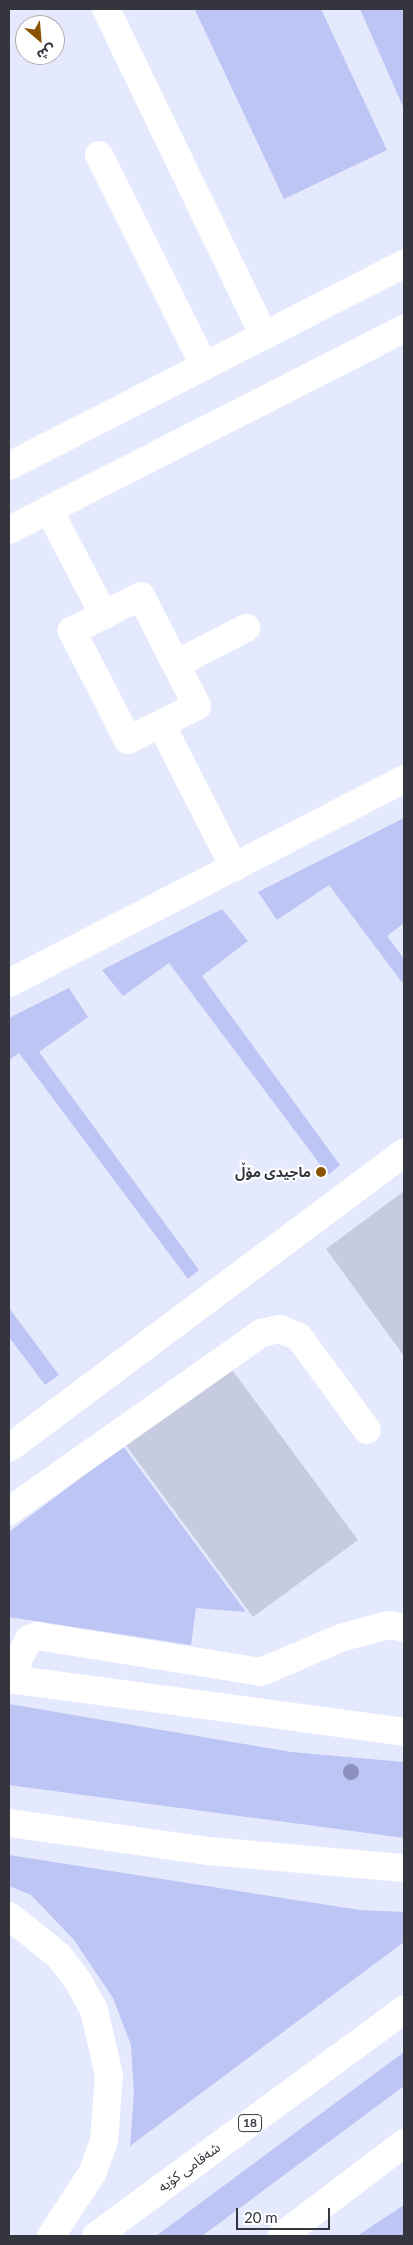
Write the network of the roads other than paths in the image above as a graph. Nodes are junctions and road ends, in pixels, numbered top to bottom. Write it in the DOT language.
graph roads {
  1 [pos="106,9"];
  2 [pos="100,155"];
  3 [pos="404,264"];
  4 [pos="404,329"];
  5 [pos="264,336"];
  6 [pos="204,366"];
  7 [pos="9,466"];
  8 [pos="49,510"];
  9 [pos="9,530"];
  10 [pos="104,615"];
  11 [pos="246,628"];
  12 [pos="176,664"];
  13 [pos="161,724"];
  14 [pos="404,779"];
  15 [pos="234,867"];
  16 [pos="9,983"];
  17 [pos="404,1153"];
  18 [pos="367,1430"];
  19 [pos="9,1448"];
  20 [pos="9,1511"];
  21 [pos="404,1628"];
  22 [pos="11,1679"];
  23 [pos="404,1732"];
  24 [pos="9,1823"];
  25 [pos="404,1868"];
  26 [pos="9,1916"];
  27 [pos="404,2010"];
  28 [pos="404,2143"];
  29 [pos="51,2236"];
  30 [pos="96,2236"];
  31 [pos="282,2236"];
  1 -- 5 [label="main road"];
  2 -- 6 [label="main road"];
  3 -- 5 [label="main road"];
  4 -- 8 [label="main road"];
  5 -- 6 [label="main road"];
  6 -- 7 [label="main road"];
  8 -- 9 [label="main road"];
  8 -- 10 [label="main road"];
  10 -- 12 [label="main road"];
  10 -- 13 [label="main road"];
  11 -- 12 [label="main road"];
  12 -- 13 [label="main road"];
  13 -- 15 [label="main road"];
  14 -- 15 [label="main road"];
  15 -- 16 [label="main road"];
  17 -- 19 [label="main road"];
  18 -- 20 [label="main road"];
  21 -- 22 [label="main road"];
  22 -- 23 [label="main road"];
  24 -- 25 [label="main road"];
  26 -- 29 [label="main road"];
  27 -- 30 [label="main road, شەقامی کۆیە / 18"];
  28 -- 31 [label="main road"];
}
